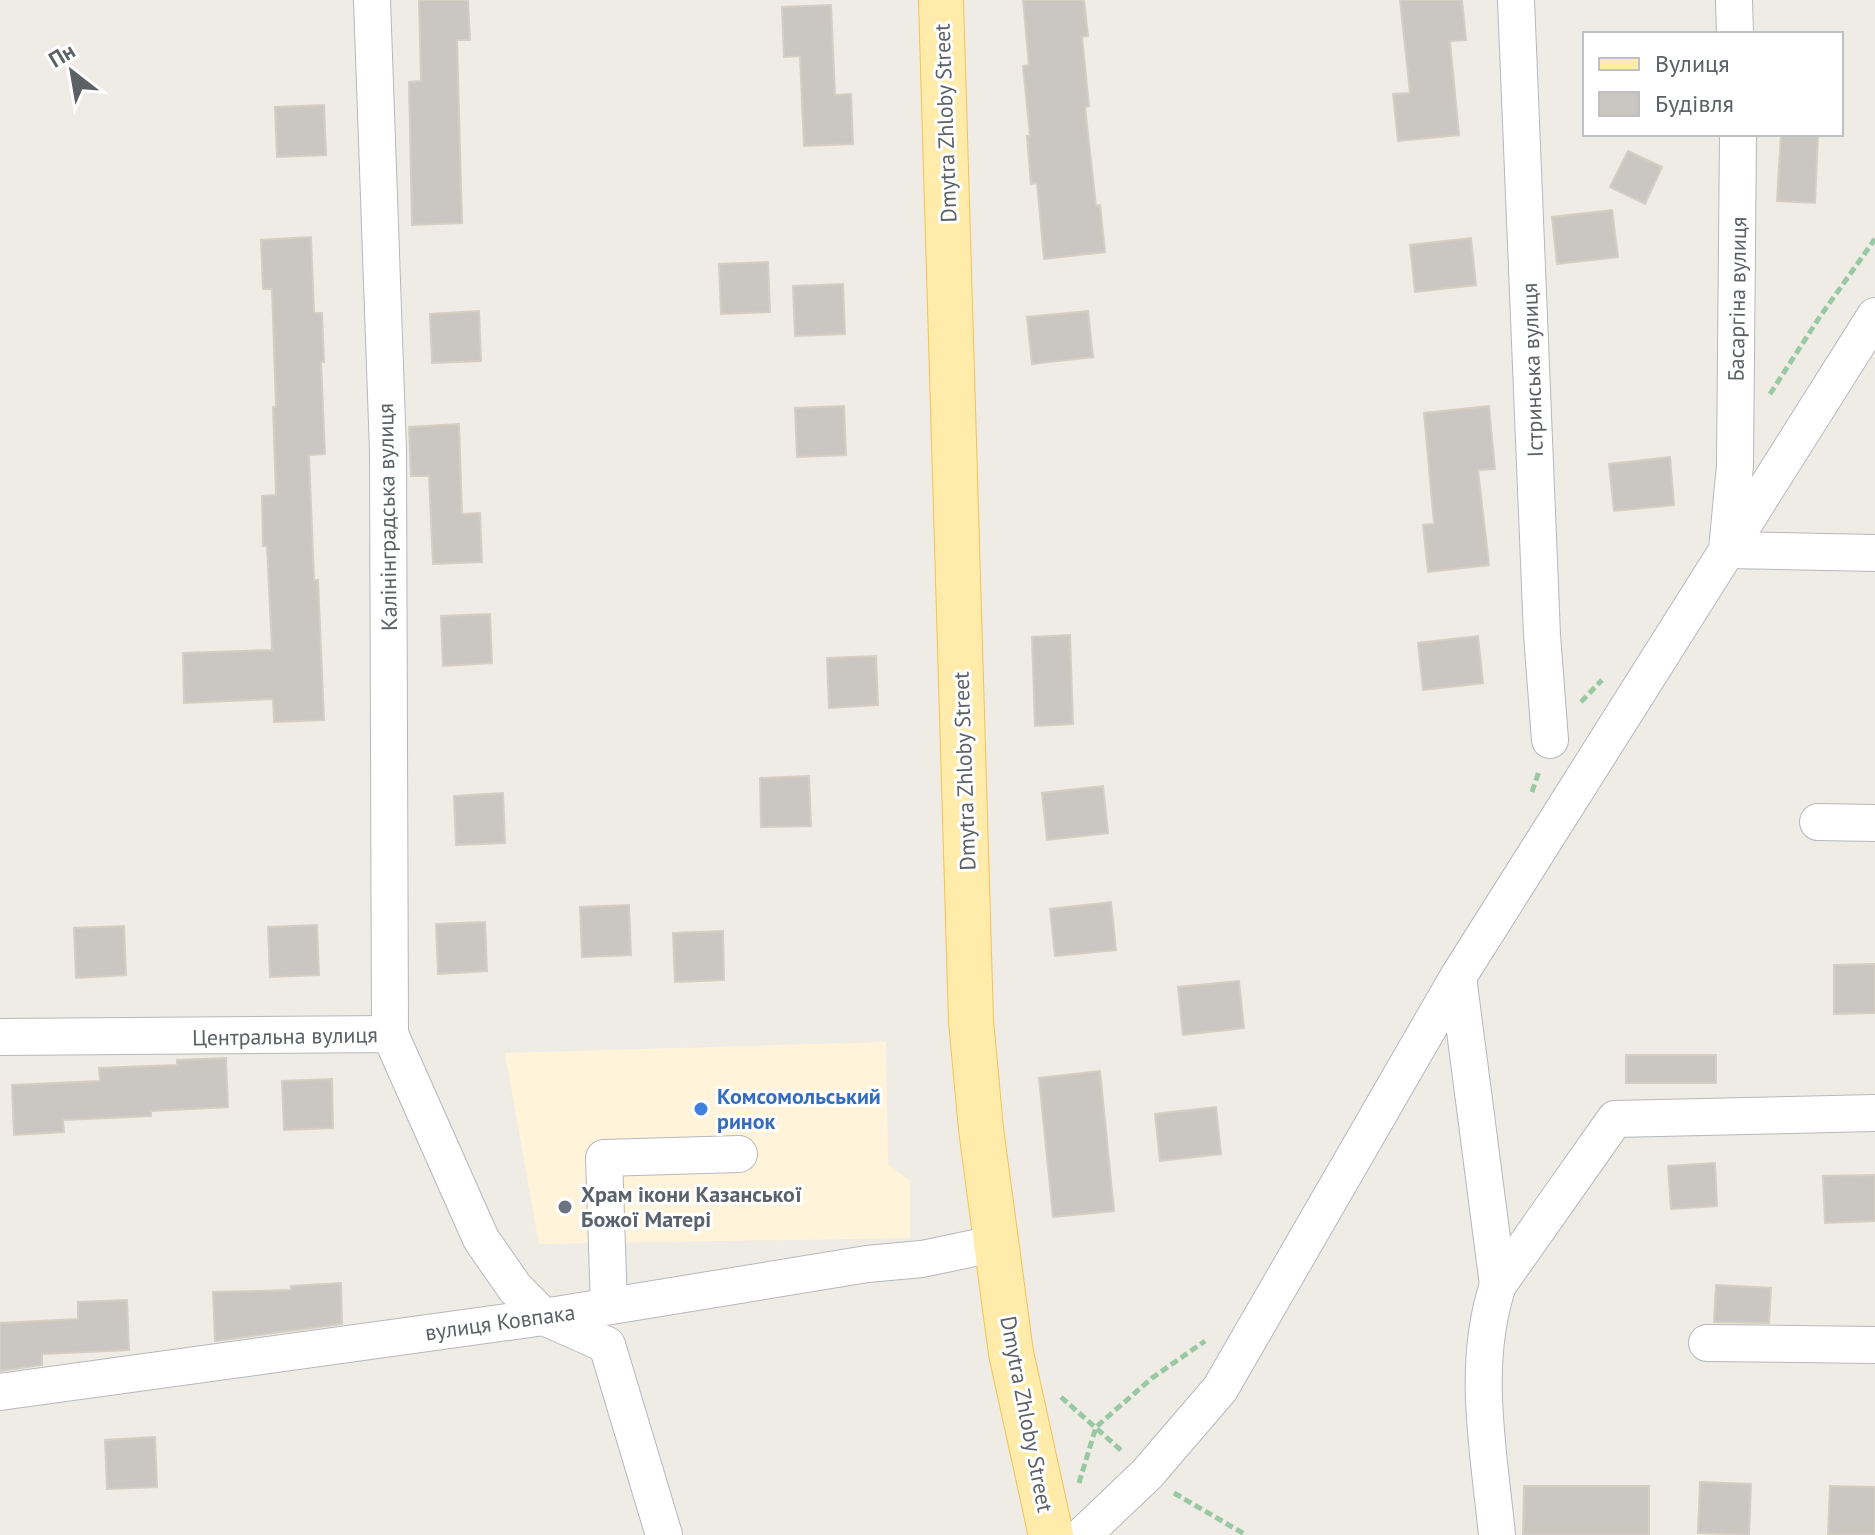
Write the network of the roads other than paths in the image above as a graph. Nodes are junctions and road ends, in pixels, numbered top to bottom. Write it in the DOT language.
graph roads {
  1 [pos="372,0"];
  2 [pos="941,0"];
  3 [pos="1516,0"];
  4 [pos="1734,0"];
  5 [pos="1735,32"];
  6 [pos="1738,136"];
  7 [pos="1875,316"];
  8 [pos="1727,550"];
  9 [pos="1875,553"];
  10 [pos="1550,740"];
  11 [pos="1818,822"];
  12 [pos="1875,823"];
  13 [pos="1458,977"];
  14 [pos="390,1034"];
  15 [pos="0,1037"];
  16 [pos="1875,1113"];
  17 [pos="739,1154"];
  18 [pos="998,1243"];
  19 [pos="1498,1285"];
  20 [pos="609,1306"];
  21 [pos="544,1317"];
  22 [pos="1707,1343"];
  23 [pos="1875,1345"];
  24 [pos="0,1392"];
  25 [pos="664,1535"];
  26 [pos="1051,1535"];
  27 [pos="1083,1535"];
  28 [pos="1497,1535"];
  1 -- 14 [label="street, Калінінградська вулиця"];
  2 -- 18 [label="main road, Dmytra Zhloby Street"];
  3 -- 10 [label="street, Істринська вулиця"];
  4 -- 5 [label="street"];
  6 -- 8 [label="street, Басаргіна вулиця"];
  7 -- 8 [label="street"];
  8 -- 9 [label="street"];
  8 -- 13 [label="street"];
  11 -- 12 [label="street"];
  13 -- 19 [label="street"];
  13 -- 27 [label="street"];
  14 -- 15 [label="street, Центральна вулиця"];
  14 -- 21 [label="street, Центральна вулиця"];
  16 -- 19 [label="street"];
  17 -- 20 [label="street"];
  18 -- 20 [label="street, вулиця Ковпака"];
  18 -- 26 [label="main road, Dmytra Zhloby Street"];
  19 -- 28 [label="street"];
  20 -- 21 [label="street, вулиця Ковпака"];
  21 -- 24 [label="street, вулиця Ковпака"];
  21 -- 25 [label="street"];
  22 -- 23 [label="street"];
}
